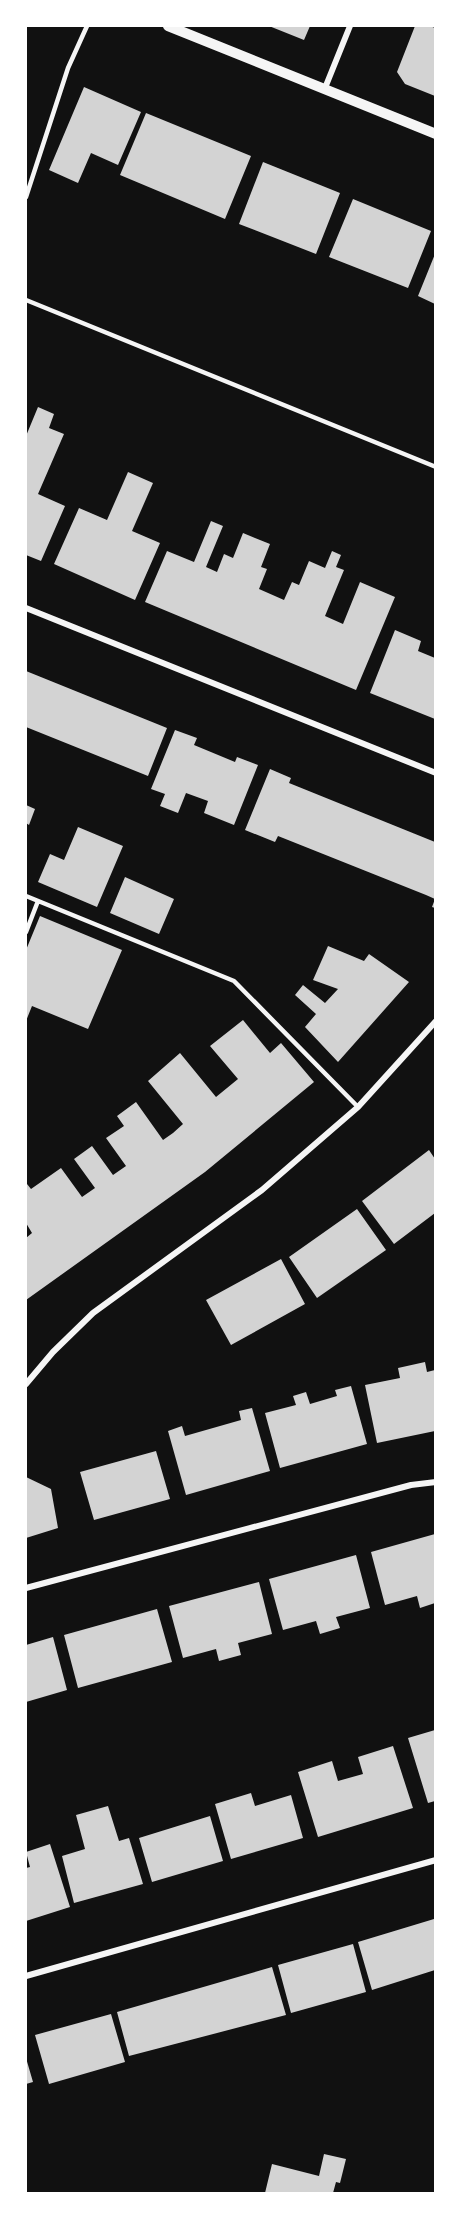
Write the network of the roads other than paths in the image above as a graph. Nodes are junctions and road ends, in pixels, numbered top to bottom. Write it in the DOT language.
graph roads {
  1 [pos="87,26"];
  2 [pos="168,26"];
  3 [pos="350,26"];
  4 [pos="325,88"];
  5 [pos="435,134"];
  6 [pos="26,197"];
  7 [pos="26,300"];
  8 [pos="435,466"];
  9 [pos="26,608"];
  10 [pos="435,773"];
  11 [pos="26,896"];
  12 [pos="38,901"];
  13 [pos="26,932"];
  14 [pos="435,1021"];
  15 [pos="358,1107"];
  16 [pos="26,1384"];
  17 [pos="435,1482"];
  18 [pos="26,1588"];
  19 [pos="435,1860"];
  20 [pos="26,1976"];
  1 -- 6 [label="lane"];
  2 -- 4 [label="street"];
  3 -- 4 [label="street"];
  4 -- 5 [label="street"];
  7 -- 8 [label="lane"];
  9 -- 10 [label="street"];
  11 -- 12 [label="lane"];
  12 -- 13 [label="lane"];
  12 -- 15 [label="lane"];
  14 -- 15 [label="street"];
  15 -- 16 [label="street"];
  17 -- 18 [label="street"];
  19 -- 20 [label="street"];
}
